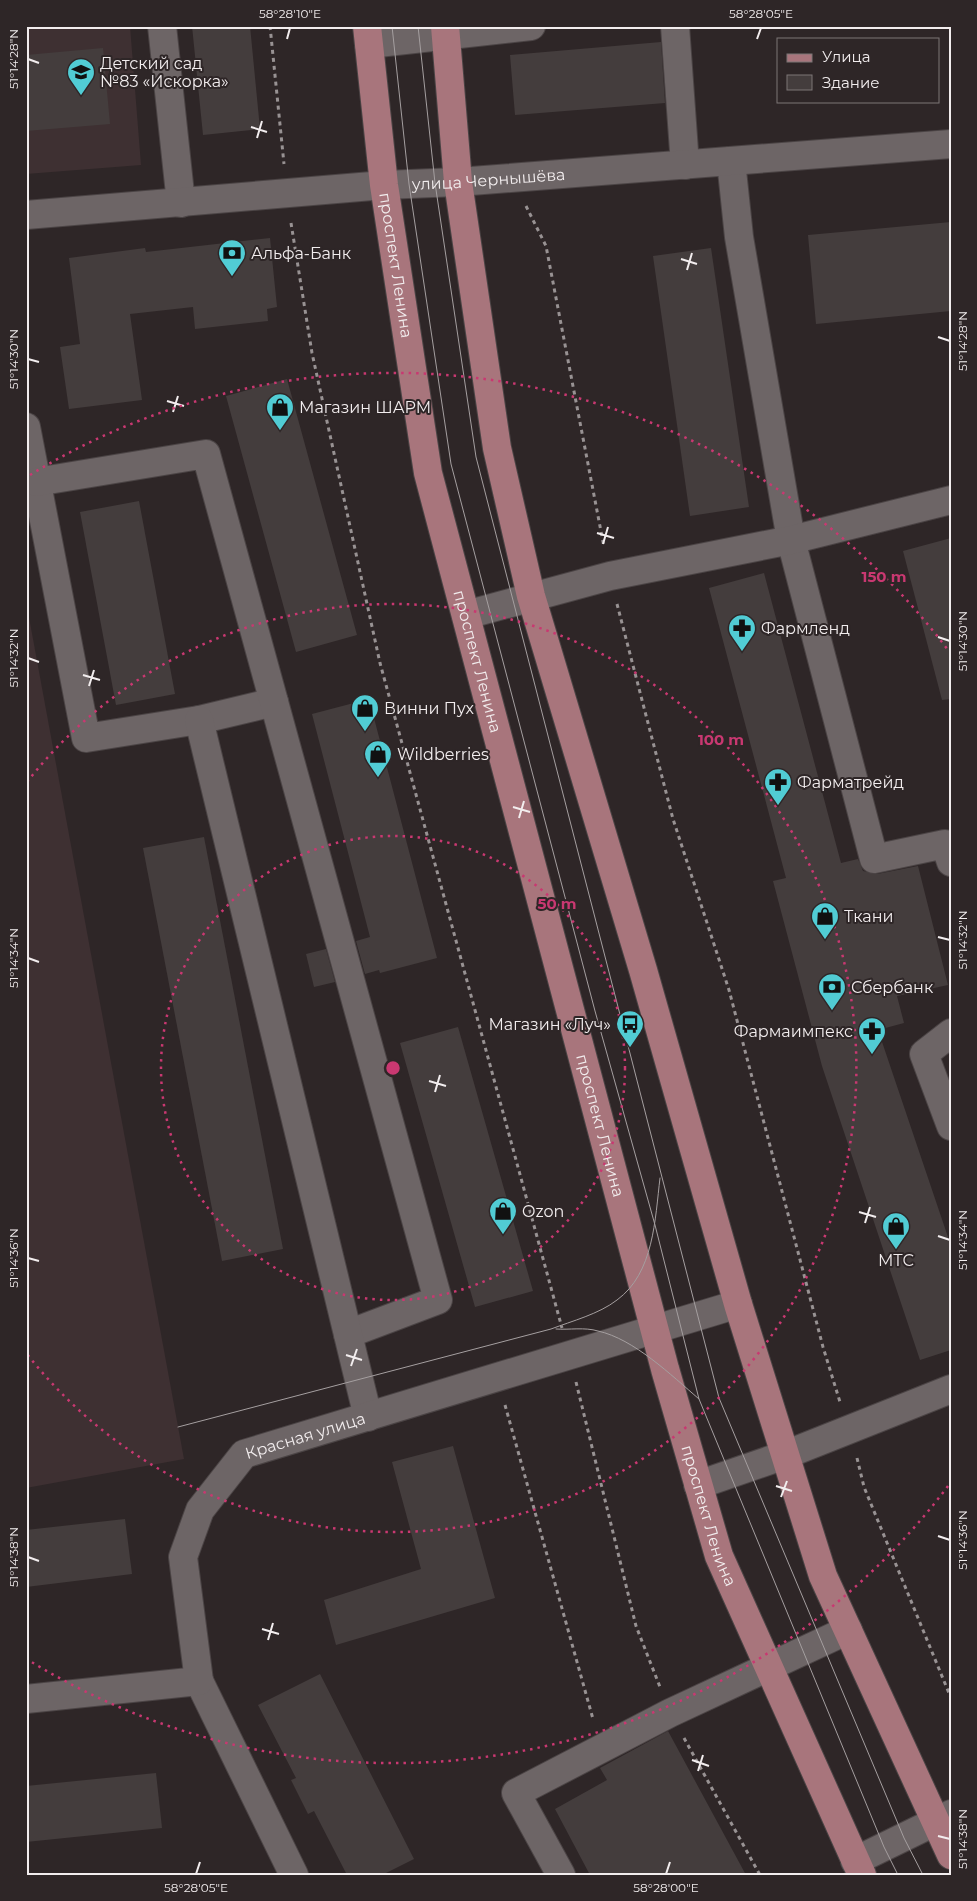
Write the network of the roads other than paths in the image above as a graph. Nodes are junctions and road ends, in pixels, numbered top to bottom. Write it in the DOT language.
graph roads {
  1 [pos="162,26"];
  2 [pos="531,26"];
  3 [pos="675,26"];
  4 [pos="446,31"];
  5 [pos="368,35"];
  6 [pos="951,144"];
  7 [pos="730,161"];
  8 [pos="685,164"];
  9 [pos="458,182"];
  10 [pos="384,185"];
  11 [pos="181,202"];
  12 [pos="26,215"];
  13 [pos="26,427"];
  14 [pos="36,482"];
  15 [pos="951,500"];
  16 [pos="791,540"];
  17 [pos="531,596"];
  18 [pos="466,615"];
  19 [pos="274,702"];
  20 [pos="199,720"];
  21 [pos="951,862"];
  22 [pos="951,1033"];
  23 [pos="951,1126"];
  24 [pos="738,1304"];
  25 [pos="656,1331"];
  26 [pos="348,1334"];
  27 [pos="951,1389"];
  28 [pos="368,1417"];
  29 [pos="785,1455"];
  30 [pos="698,1485"];
  31 [pos="848,1630"];
  32 [pos="768,1666"];
  33 [pos="199,1681"];
  34 [pos="26,1699"];
  35 [pos="943,1818"];
  36 [pos="951,1855"];
  37 [pos="858,1868"];
  38 [pos="294,1875"];
  39 [pos="561,1875"];
  1 -- 11 [label="street"];
  2 -- 4 [label="street"];
  3 -- 8 [label="street"];
  4 -- 5 [label="street"];
  4 -- 9 [label="main road"];
  5 -- 10 [label="main road, проспект Ленина"];
  6 -- 7 [label="street, улица Чернышёва"];
  7 -- 8 [label="street, улица Чернышёва"];
  7 -- 16 [label="street"];
  8 -- 9 [label="street, улица Чернышёва"];
  9 -- 10 [label="street, улица Чернышёва"];
  9 -- 17 [label="main road"];
  10 -- 11 [label="street, улица Чернышёва"];
  10 -- 18 [label="main road, проспект Ленина"];
  11 -- 12 [label="street, улица Чернышёва"];
  13 -- 14 [label="street"];
  14 -- 19 [label="street"];
  14 -- 20 [label="street"];
  15 -- 16 [label="street"];
  16 -- 17 [label="street"];
  16 -- 21 [label="street"];
  17 -- 18 [label="street"];
  17 -- 24 [label="main road"];
  18 -- 25 [label="main road, проспект Ленина"];
  19 -- 20 [label="street"];
  19 -- 26 [label="street"];
  20 -- 26 [label="street"];
  22 -- 23 [label="street"];
  24 -- 25 [label="street, Красная улица"];
  24 -- 29 [label="main road"];
  25 -- 28 [label="street, Красная улица"];
  25 -- 30 [label="main road, проспект Ленина"];
  26 -- 28 [label="street"];
  27 -- 29 [label="street"];
  28 -- 33 [label="street, Красная улица"];
  29 -- 30 [label="street"];
  29 -- 31 [label="main road"];
  30 -- 32 [label="main road, проспект Ленина"];
  31 -- 32 [label="street"];
  31 -- 35 [label="main road"];
  32 -- 37 [label="main road, проспект Ленина"];
  32 -- 39 [label="street"];
  33 -- 34 [label="street"];
  33 -- 38 [label="street, Красная улица"];
  35 -- 36 [label="main road"];
  35 -- 37 [label="street"];
}
